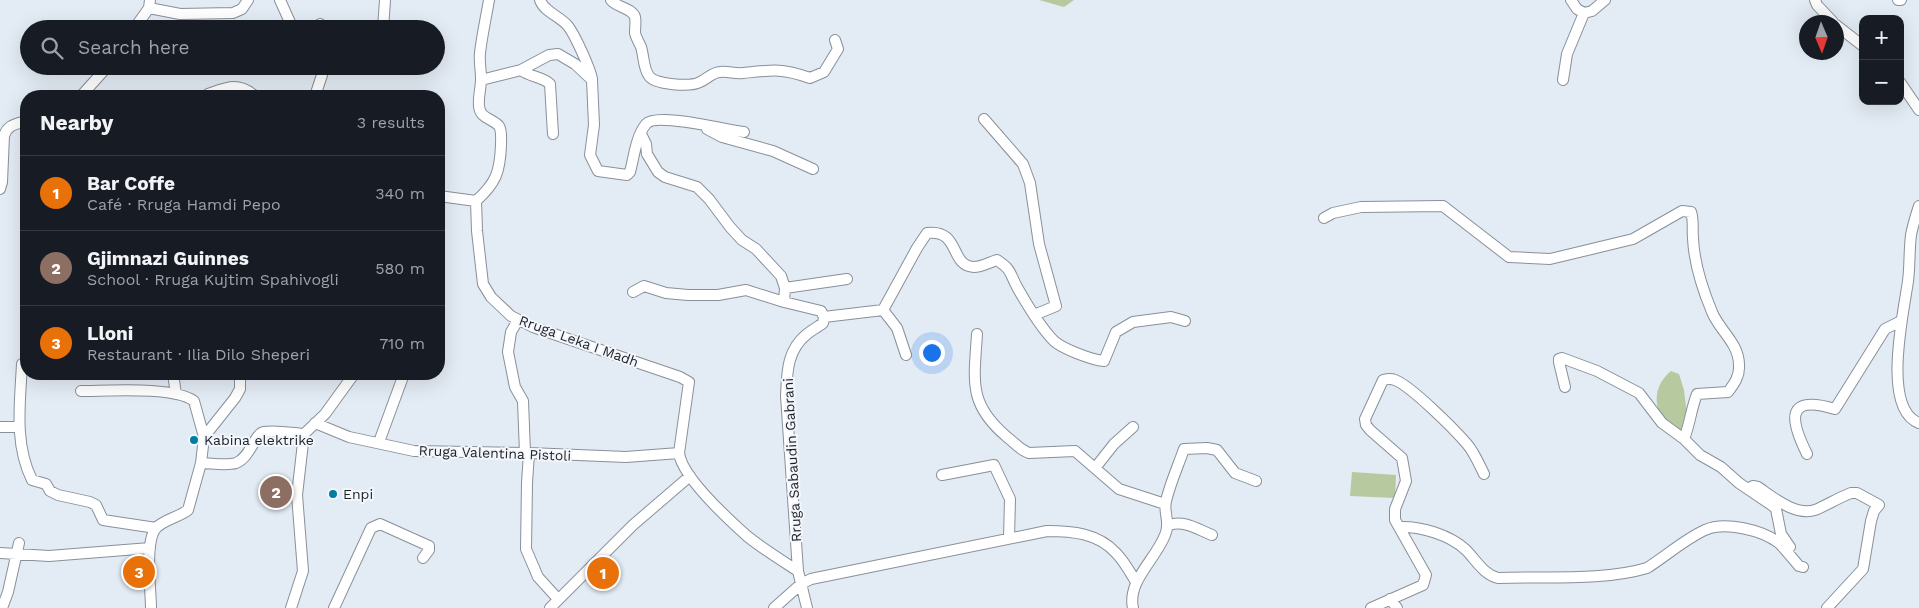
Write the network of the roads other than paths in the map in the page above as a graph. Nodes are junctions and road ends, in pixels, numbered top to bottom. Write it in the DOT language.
graph roads {
  1 [pos="248,0"];
  2 [pos="280,0"];
  3 [pos="384,0"];
  4 [pos="489,0"];
  5 [pos="540,0"];
  6 [pos="610,0"];
  7 [pos="1571,0"];
  8 [pos="1605,0"];
  9 [pos="1815,0"];
  10 [pos="149,4"];
  11 [pos="1584,13"];
  12 [pos="1824,15"];
  13 [pos="139,20"];
  14 [pos="290,20"];
  15 [pos="383,20"];
  16 [pos="1844,31"];
  17 [pos="835,40"];
  18 [pos="1859,43"];
  19 [pos="521,70"];
  20 [pos="100,75"];
  21 [pos="322,75"];
  22 [pos="481,80"];
  23 [pos="592,80"];
  24 [pos="1563,80"];
  25 [pos="1904,88"];
  26 [pos="86,90"];
  27 [pos="220,90"];
  28 [pos="248,90"];
  29 [pos="317,90"];
  30 [pos="1919,110"];
  31 [pos="984,119"];
  32 [pos="20,123"];
  33 [pos="702,125"];
  34 [pos="744,132"];
  35 [pos="553,134"];
  36 [pos="641,134"];
  37 [pos="813,169"];
  38 [pos="0,189"];
  39 [pos="445,197"];
  40 [pos="476,201"];
  41 [pos="1919,206"];
  42 [pos="1324,218"];
  43 [pos="847,279"];
  44 [pos="1914,280"];
  45 [pos="785,288"];
  46 [pos="633,292"];
  47 [pos="784,302"];
  48 [pos="883,310"];
  49 [pos="1034,315"];
  50 [pos="824,317"];
  51 [pos="518,320"];
  52 [pos="1185,321"];
  53 [pos="1901,321"];
  54 [pos="977,334"];
  55 [pos="906,356"];
  56 [pos="21,380"];
  57 [pos="174,380"];
  58 [pos="240,380"];
  59 [pos="350,380"];
  60 [pos="402,380"];
  61 [pos="1565,387"];
  62 [pos="81,391"];
  63 [pos="176,394"];
  64 [pos="315,423"];
  65 [pos="1919,423"];
  66 [pos="0,427"];
  67 [pos="19,427"];
  68 [pos="1133,427"];
  69 [pos="304,434"];
  70 [pos="204,437"];
  71 [pos="1684,439"];
  72 [pos="379,442"];
  73 [pos="527,453"];
  74 [pos="680,453"];
  75 [pos="1807,454"];
  76 [pos="201,463"];
  77 [pos="1095,468"];
  78 [pos="1484,474"];
  79 [pos="942,475"];
  80 [pos="690,476"];
  81 [pos="1256,480"];
  82 [pos="1748,489"];
  83 [pos="1165,504"];
  84 [pos="1169,525"];
  85 [pos="1399,527"];
  86 [pos="156,528"];
  87 [pos="1212,535"];
  88 [pos="1009,538"];
  89 [pos="19,543"];
  90 [pos="150,548"];
  91 [pos="0,553"];
  92 [pos="16,555"];
  93 [pos="423,558"];
  94 [pos="798,572"];
  95 [pos="1136,582"];
  96 [pos="801,584"];
  97 [pos="558,599"];
  98 [pos="1390,599"];
  99 [pos="2,608"];
  100 [pos="151,608"];
  101 [pos="291,608"];
  102 [pos="334,608"];
  103 [pos="550,608"];
  104 [pos="774,608"];
  105 [pos="807,608"];
  106 [pos="1133,608"];
  107 [pos="1370,608"];
  108 [pos="1397,608"];
  109 [pos="1827,608"];
  1 -- 10 [label="street"];
  2 -- 14 [label="street"];
  3 -- 15 [label="street"];
  4 -- 22 [label="street"];
  5 -- 23 [label="street"];
  6 -- 17 [label="street"];
  7 -- 11 [label="street"];
  8 -- 11 [label="street"];
  9 -- 12 [label="street"];
  10 -- 13 [label="street"];
  11 -- 24 [label="street"];
  16 -- 18 [label="street"];
  19 -- 22 [label="street"];
  19 -- 23 [label="street"];
  19 -- 35 [label="street"];
  20 -- 26 [label="street"];
  21 -- 29 [label="street"];
  22 -- 40 [label="street"];
  23 -- 36 [label="street"];
  25 -- 30 [label="street"];
  27 -- 28 [label="street"];
  31 -- 49 [label="street"];
  32 -- 38 [label="street"];
  33 -- 34 [label="street"];
  33 -- 36 [label="street"];
  33 -- 37 [label="street"];
  36 -- 45 [label="street"];
  39 -- 40 [label="street"];
  40 -- 51 [label="street, Rruga Leka I Madh"];
  41 -- 44 [label="street"];
  42 -- 71 [label="street"];
  43 -- 45 [label="street"];
  44 -- 53 [label="street"];
  45 -- 47 [label="street"];
  46 -- 47 [label="street"];
  47 -- 50 [label="street"];
  48 -- 49 [label="street"];
  48 -- 50 [label="street"];
  48 -- 55 [label="street"];
  49 -- 52 [label="street"];
  50 -- 94 [label="street, Rruga Sabaudin Gabrani"];
  51 -- 73 [label="street"];
  51 -- 74 [label="street, Rruga Leka I Madh"];
  53 -- 65 [label="street"];
  53 -- 75 [label="street"];
  54 -- 77 [label="street"];
  56 -- 67 [label="street"];
  57 -- 63 [label="street"];
  58 -- 70 [label="street"];
  59 -- 64 [label="street"];
  60 -- 72 [label="street"];
  61 -- 71 [label="street"];
  62 -- 63 [label="street"];
  63 -- 70 [label="street"];
  64 -- 69 [label="street"];
  64 -- 72 [label="street, Rruga Valentina Pistoli"];
  66 -- 67 [label="street"];
  67 -- 86 [label="street"];
  68 -- 77 [label="street"];
  69 -- 76 [label="street"];
  69 -- 101 [label="street"];
  70 -- 76 [label="street"];
  71 -- 82 [label="street"];
  72 -- 73 [label="street, Rruga Valentina Pistoli"];
  73 -- 74 [label="street, Rruga Valentina Pistoli"];
  73 -- 97 [label="street"];
  74 -- 80 [label="street"];
  76 -- 86 [label="street"];
  77 -- 83 [label="street"];
  78 -- 85 [label="street"];
  79 -- 88 [label="street"];
  80 -- 94 [label="street"];
  80 -- 97 [label="street"];
  81 -- 83 [label="street"];
  82 -- 85 [label="street"];
  82 -- 109 [label="street"];
  83 -- 84 [label="street"];
  84 -- 87 [label="street"];
  84 -- 95 [label="street"];
  85 -- 98 [label="street"];
  86 -- 90 [label="street"];
  88 -- 95 [label="street"];
  88 -- 96 [label="street"];
  89 -- 92 [label="street"];
  90 -- 92 [label="street"];
  90 -- 100 [label="street"];
  91 -- 92 [label="street"];
  92 -- 99 [label="street"];
  93 -- 102 [label="street"];
  94 -- 96 [label="street, Rruga Sabaudin Gabrani"];
  95 -- 106 [label="street"];
  96 -- 104 [label="street"];
  96 -- 105 [label="street, Rruga Sabaudin Gabrani"];
  97 -- 103 [label="street"];
  98 -- 107 [label="street"];
  98 -- 108 [label="street"];
}
